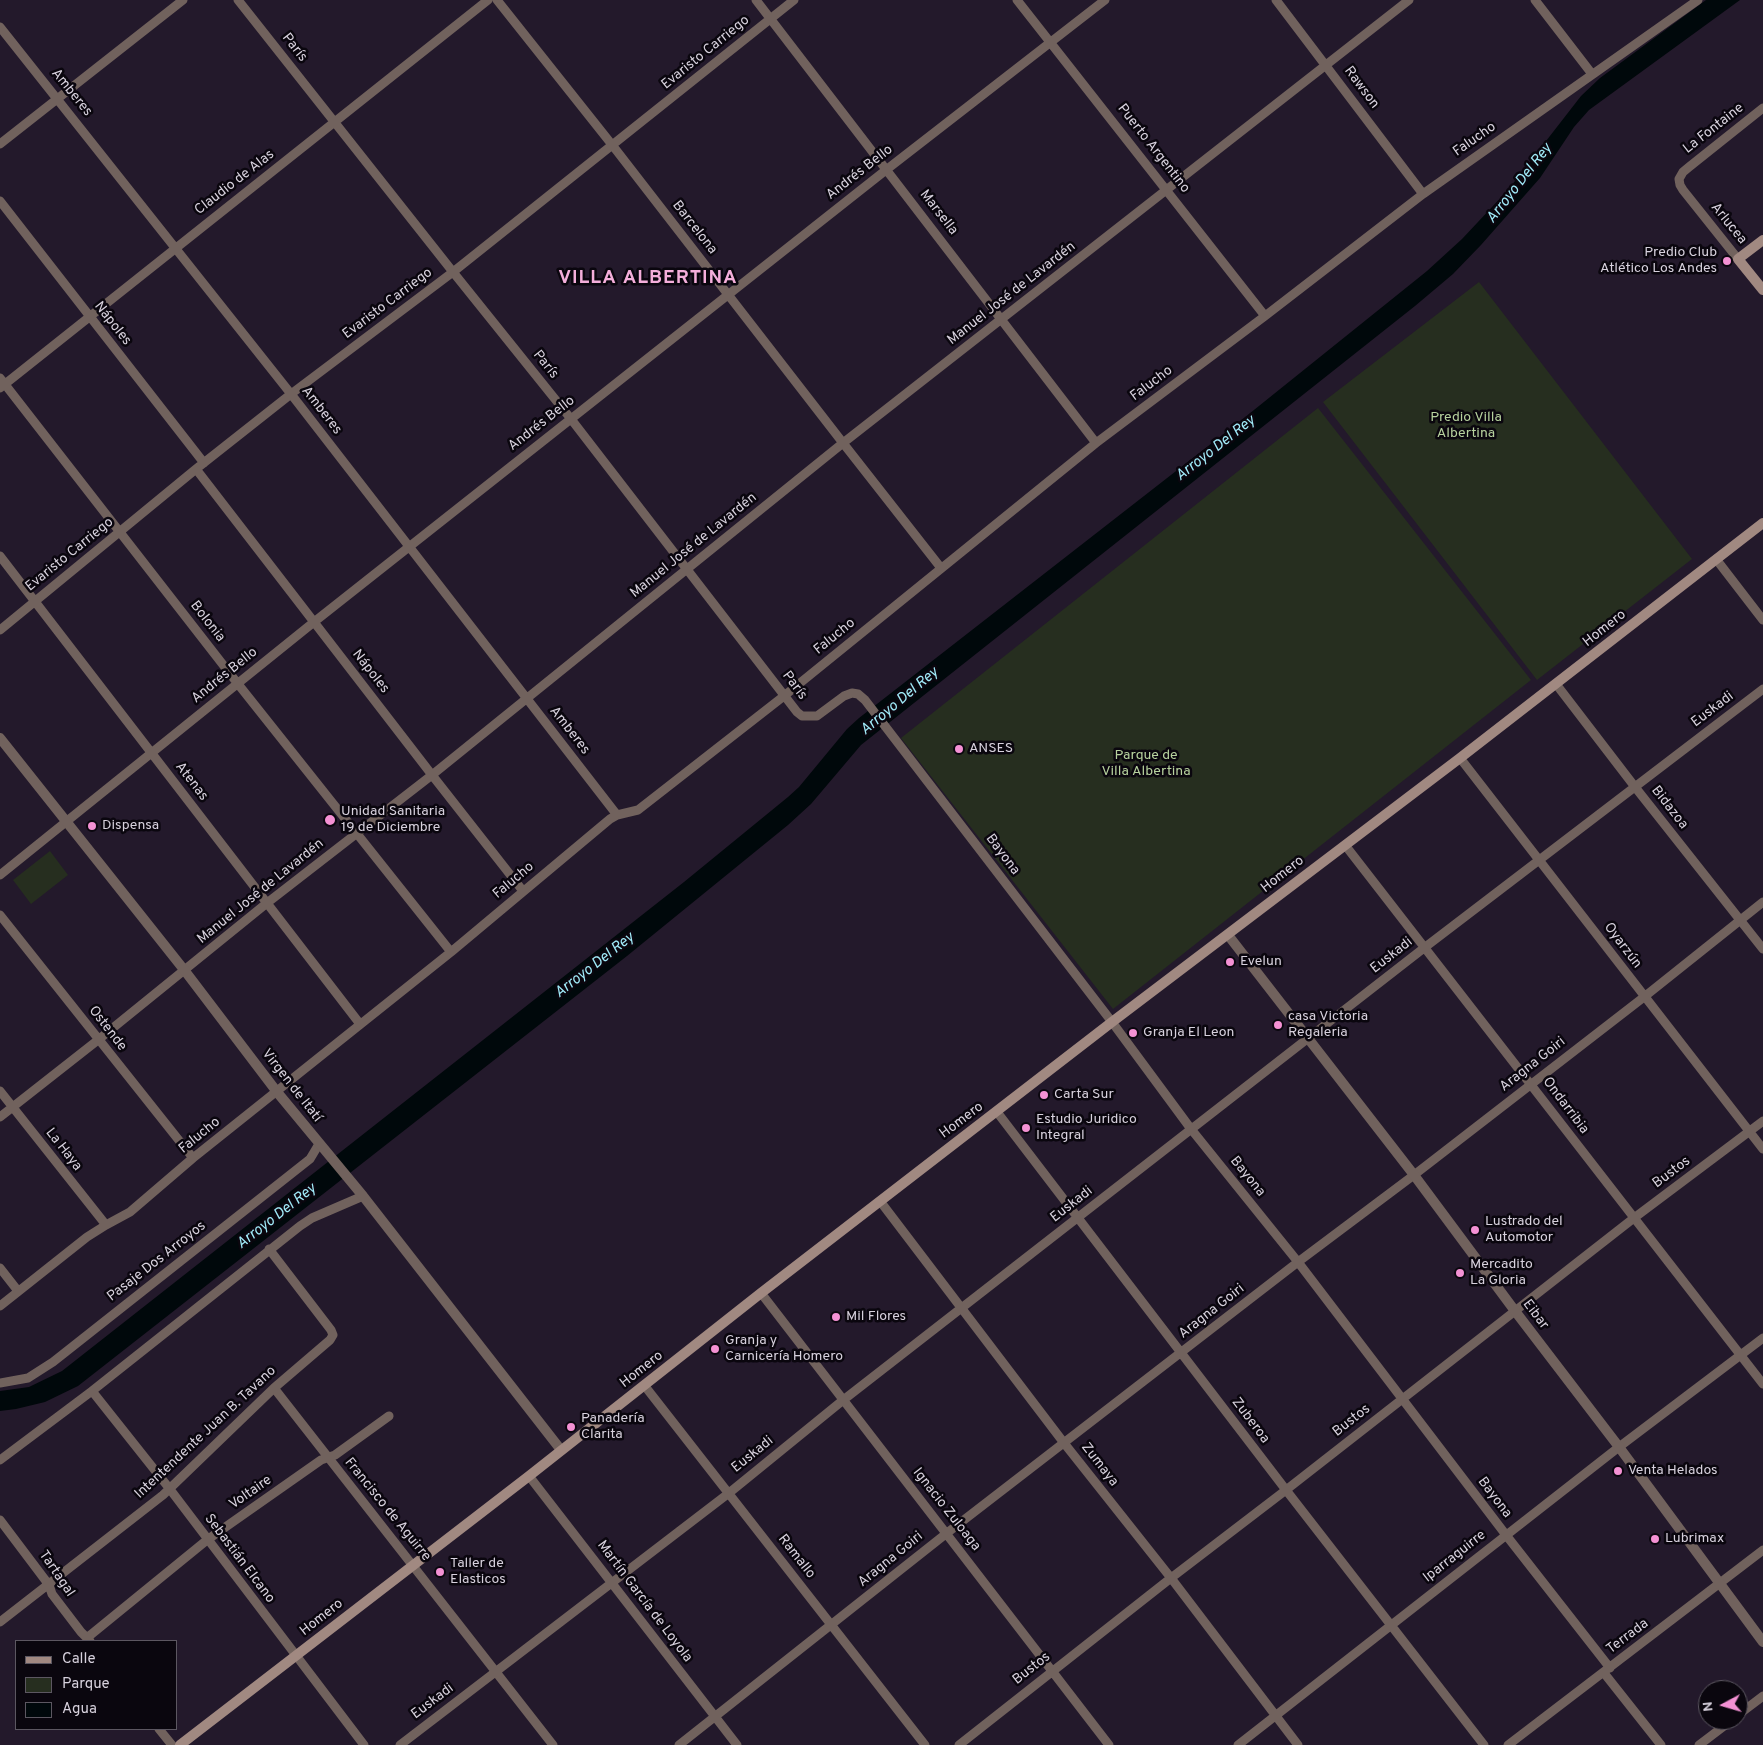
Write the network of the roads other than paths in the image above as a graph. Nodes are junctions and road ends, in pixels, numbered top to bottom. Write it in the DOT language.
graph roads {
  1 [pos="182,0"];
  2 [pos="238,0"];
  3 [pos="488,0"];
  4 [pos="497,0"];
  5 [pos="756,0"];
  6 [pos="794,0"];
  7 [pos="1017,0"];
  8 [pos="1104,0"];
  9 [pos="1276,0"];
  10 [pos="1409,0"];
  11 [pos="1534,0"];
  12 [pos="1698,0"];
  13 [pos="771,18"];
  14 [pos="0,26"];
  15 [pos="1051,42"];
  16 [pos="1326,65"];
  17 [pos="1592,74"];
  18 [pos="57,98"];
  19 [pos="1763,108"];
  20 [pos="335,122"];
  21 [pos="0,144"];
  22 [pos="613,146"];
  23 [pos="886,170"];
  24 [pos="1682,172"];
  25 [pos="1166,189"];
  26 [pos="1423,194"];
  27 [pos="0,201"];
  28 [pos="1763,240"];
  29 [pos="176,248"];
  30 [pos="1738,259"];
  31 [pos="453,272"];
  32 [pos="1763,290"];
  33 [pos="728,296"];
  34 [pos="1266,316"];
  35 [pos="88,317"];
  36 [pos="1002,319"];
  37 [pos="2,384"];
  38 [pos="291,394"];
  39 [pos="571,419"];
  40 [pos="843,443"];
  41 [pos="1096,443"];
  42 [pos="200,466"];
  43 [pos="1763,523"];
  44 [pos="120,532"];
  45 [pos="408,548"];
  46 [pos="0,556"];
  47 [pos="1716,560"];
  48 [pos="942,568"];
  49 [pos="687,569"];
  50 [pos="35,602"];
  51 [pos="1763,620"];
  52 [pos="314,622"];
  53 [pos="0,630"];
  54 [pos="238,684"];
  55 [pos="1556,684"];
  56 [pos="1763,689"];
  57 [pos="784,696"];
  58 [pos="527,699"];
  59 [pos="866,700"];
  60 [pos="0,738"];
  61 [pos="151,753"];
  62 [pos="1460,758"];
  63 [pos="432,775"];
  64 [pos="1635,787"];
  65 [pos="617,815"];
  66 [pos="66,822"];
  67 [pos="357,833"];
  68 [pos="1345,845"];
  69 [pos="1539,860"];
  70 [pos="0,875"];
  71 [pos="523,891"];
  72 [pos="1763,902"];
  73 [pos="267,903"];
  74 [pos="0,915"];
  75 [pos="1740,920"];
  76 [pos="1228,935"];
  77 [pos="1424,948"];
  78 [pos="1763,949"];
  79 [pos="451,952"];
  80 [pos="185,971"];
  81 [pos="1644,997"];
  82 [pos="1112,1022"];
  83 [pos="360,1024"];
  84 [pos="1308,1039"];
  85 [pos="98,1040"];
  86 [pos="1531,1083"];
  87 [pos="0,1091"];
  88 [pos="277,1092"];
  89 [pos="13,1107"];
  90 [pos="996,1112"];
  91 [pos="0,1117"];
  92 [pos="1763,1121"];
  93 [pos="1191,1129"];
  94 [pos="1749,1132"];
  95 [pos="322,1148"];
  96 [pos="1763,1149"];
  97 [pos="193,1158"];
  98 [pos="1414,1175"];
  99 [pos="363,1196"];
  100 [pos="880,1201"];
  101 [pos="1078,1218"];
  102 [pos="1634,1218"];
  103 [pos="106,1225"];
  104 [pos="269,1249"];
  105 [pos="1298,1262"];
  106 [pos="0,1268"];
  107 [pos="18,1291"];
  108 [pos="761,1293"];
  109 [pos="0,1306"];
  110 [pos="961,1309"];
  111 [pos="1515,1311"];
  112 [pos="1763,1338"];
  113 [pos="1181,1353"];
  114 [pos="1741,1355"];
  115 [pos="0,1383"];
  116 [pos="1763,1384"];
  117 [pos="644,1385"];
  118 [pos="274,1388"];
  119 [pos="92,1390"];
  120 [pos="1402,1399"];
  121 [pos="842,1401"];
  122 [pos="389,1416"];
  123 [pos="1064,1443"];
  124 [pos="1619,1447"];
  125 [pos="561,1450"];
  126 [pos="328,1457"];
  127 [pos="0,1460"];
  128 [pos="529,1476"];
  129 [pos="169,1488"];
  130 [pos="1286,1490"];
  131 [pos="729,1493"];
  132 [pos="0,1520"];
  133 [pos="947,1533"];
  134 [pos="1506,1535"];
  135 [pos="208,1540"];
  136 [pos="1763,1550"];
  137 [pos="413,1565"];
  138 [pos="1171,1578"];
  139 [pos="611,1582"];
  140 [pos="1721,1584"];
  141 [pos="49,1585"];
  142 [pos="0,1622"];
  143 [pos="1391,1624"];
  144 [pos="831,1626"];
  145 [pos="89,1639"];
  146 [pos="1763,1642"];
  147 [pos="296,1655"];
  148 [pos="1607,1670"];
  149 [pos="1052,1671"];
  150 [pos="496,1672"];
  151 [pos="1763,1696"];
  152 [pos="1748,1708"];
  153 [pos="1274,1715"];
  154 [pos="715,1718"];
  155 [pos="159,1730"];
  156 [pos="1719,1730"];
  157 [pos="172,1745"];
  158 [pos="180,1745"];
  159 [pos="364,1745"];
  160 [pos="400,1745"];
  161 [pos="553,1745"];
  162 [pos="679,1745"];
  163 [pos="737,1745"];
  164 [pos="925,1745"];
  165 [pos="959,1745"];
  166 [pos="1109,1745"];
  167 [pos="1238,1745"];
  168 [pos="1298,1745"];
  169 [pos="1484,1745"];
  170 [pos="1508,1745"];
  171 [pos="1661,1745"];
  172 [pos="1699,1745"];
  1 -- 18 [label="street"];
  2 -- 20 [label="street, París"];
  3 -- 20 [label="street, Claudio de Alas"];
  4 -- 22 [label="street, Barcelona"];
  5 -- 13 [label="street, Marsella"];
  6 -- 13 [label="street, Evaristo Carriego"];
  7 -- 15 [label="street, Puerto Argentino"];
  8 -- 15 [label="street, Andrés Bello"];
  9 -- 16 [label="street, Rawson"];
  10 -- 16 [label="street, Manuel José de Lavardén"];
  11 -- 17 [label="street"];
  12 -- 17 [label="street, Falucho"];
  13 -- 22 [label="street, Evaristo Carriego"];
  13 -- 23 [label="street, Marsella"];
  14 -- 18 [label="street, Amberes"];
  15 -- 23 [label="street, Andrés Bello"];
  15 -- 25 [label="street, Puerto Argentino"];
  16 -- 25 [label="street, Manuel José de Lavardén"];
  16 -- 26 [label="street, Rawson"];
  17 -- 26 [label="street, Falucho"];
  18 -- 21 [label="street"];
  18 -- 29 [label="street, Amberes"];
  19 -- 24 [label="street, La Fontaine"];
  20 -- 29 [label="street, Claudio de Alas"];
  20 -- 31 [label="street, París"];
  22 -- 31 [label="street, Evaristo Carriego"];
  22 -- 33 [label="street, Barcelona"];
  23 -- 33 [label="street, Andrés Bello"];
  23 -- 36 [label="street, Marsella"];
  24 -- 30 [label="street, Arlucea"];
  25 -- 34 [label="street, Puerto Argentino"];
  25 -- 36 [label="street, Manuel José de Lavardén"];
  26 -- 34 [label="street, Falucho"];
  27 -- 35 [label="street, Nápoles"];
  28 -- 30 [label="main road"];
  29 -- 35 [label="street, Claudio de Alas"];
  29 -- 38 [label="street, Amberes"];
  30 -- 32 [label="main road, Arlucea"];
  31 -- 38 [label="street, Evaristo Carriego"];
  31 -- 39 [label="street, París"];
  33 -- 39 [label="street, Andrés Bello"];
  33 -- 40 [label="street, Barcelona"];
  34 -- 41 [label="street, Falucho"];
  35 -- 37 [label="street, Claudio de Alas"];
  35 -- 42 [label="street, Nápoles"];
  36 -- 40 [label="street, Manuel José de Lavardén"];
  36 -- 41 [label="street, Marsella"];
  37 -- 44 [label="street, Bolonia"];
  38 -- 42 [label="street, Evaristo Carriego"];
  38 -- 45 [label="street, Amberes"];
  39 -- 45 [label="street, Andrés Bello"];
  39 -- 49 [label="street, París"];
  40 -- 48 [label="street, Barcelona"];
  40 -- 49 [label="street, Manuel José de Lavardén"];
  41 -- 48 [label="street, Falucho"];
  42 -- 44 [label="street, Evaristo Carriego"];
  42 -- 52 [label="street, Nápoles"];
  43 -- 47 [label="main road, Homero"];
  44 -- 50 [label="street, Evaristo Carriego"];
  44 -- 54 [label="street, Bolonia"];
  45 -- 52 [label="street, Andrés Bello"];
  45 -- 58 [label="street, Amberes"];
  46 -- 50 [label="street, Atenas"];
  47 -- 51 [label="street"];
  47 -- 55 [label="main road, Homero"];
  48 -- 57 [label="street, Falucho"];
  49 -- 57 [label="street, París"];
  49 -- 58 [label="street, Manuel José de Lavardén"];
  50 -- 53 [label="street, Evaristo Carriego"];
  50 -- 61 [label="street, Atenas"];
  52 -- 54 [label="street, Andrés Bello"];
  52 -- 63 [label="street, Nápoles"];
  54 -- 61 [label="street, Andrés Bello"];
  54 -- 67 [label="street, Bolonia"];
  55 -- 62 [label="main road, Homero"];
  55 -- 64 [label="street, Bidazoa"];
  56 -- 64 [label="street, Euskadi"];
  57 -- 59 [label="street, París"];
  57 -- 65 [label="street, Falucho"];
  58 -- 63 [label="street, Manuel José de Lavardén"];
  58 -- 65 [label="street, Amberes"];
  59 -- 82 [label="street, Bayona"];
  60 -- 66 [label="street, Virgen de Itatí"];
  61 -- 66 [label="street, Andrés Bello"];
  61 -- 73 [label="street, Atenas"];
  62 -- 68 [label="main road, Homero"];
  62 -- 69 [label="street, Oyarzún"];
  63 -- 67 [label="street, Manuel José de Lavardén"];
  63 -- 71 [label="street, Nápoles"];
  64 -- 69 [label="street, Euskadi"];
  64 -- 75 [label="street, Bidazoa"];
  65 -- 71 [label="street, Falucho"];
  66 -- 70 [label="street, Andrés Bello"];
  66 -- 80 [label="street, Virgen de Itatí"];
  67 -- 73 [label="street, Manuel José de Lavardén"];
  67 -- 79 [label="street, Bolonia"];
  68 -- 76 [label="main road, Homero"];
  68 -- 77 [label="street, Ondarribia"];
  69 -- 77 [label="street, Euskadi"];
  69 -- 81 [label="street, Oyarzún"];
  71 -- 79 [label="street, Falucho"];
  72 -- 75 [label="street, Aragna Goiri"];
  73 -- 80 [label="street, Manuel José de Lavardén"];
  73 -- 83 [label="street, Atenas"];
  74 -- 85 [label="street, Ostende"];
  75 -- 78 [label="street, Bidazoa"];
  75 -- 81 [label="street, Aragna Goiri"];
  76 -- 82 [label="main road, Homero"];
  76 -- 84 [label="street, Eibar"];
  77 -- 84 [label="street, Euskadi"];
  77 -- 86 [label="street, Ondarribia"];
  79 -- 83 [label="street, Falucho"];
  80 -- 85 [label="street, Manuel José de Lavardén"];
  80 -- 88 [label="street, Virgen de Itatí"];
  81 -- 86 [label="street, Aragna Goiri"];
  81 -- 94 [label="street, Oyarzún"];
  82 -- 90 [label="main road, Homero"];
  82 -- 93 [label="street, Bayona"];
  83 -- 88 [label="street, Falucho"];
  84 -- 93 [label="street, Euskadi"];
  84 -- 98 [label="street, Eibar"];
  85 -- 89 [label="street, Manuel José de Lavardén"];
  85 -- 97 [label="street, Ostende"];
  86 -- 98 [label="street, Aragna Goiri"];
  86 -- 102 [label="street, Ondarribia"];
  87 -- 89 [label="street, La Haya"];
  88 -- 95 [label="street, Virgen de Itatí"];
  88 -- 97 [label="street, Falucho"];
  89 -- 91 [label="street, Manuel José de Lavardén"];
  89 -- 103 [label="street, La Haya"];
  90 -- 100 [label="main road, Homero"];
  90 -- 101 [label="street, Zuberoa"];
  92 -- 94 [label="street, Bustos"];
  93 -- 101 [label="street, Euskadi"];
  93 -- 105 [label="street, Bayona"];
  94 -- 96 [label="street, Oyarzún"];
  94 -- 102 [label="street, Bustos"];
  95 -- 99 [label="street, Virgen de Itatí"];
  95 -- 115 [label="street, Pasaje Dos Arroyos"];
  97 -- 103 [label="street, Falucho"];
  98 -- 105 [label="street, Aragna Goiri"];
  98 -- 111 [label="street, Eibar"];
  99 -- 104 [label="street"];
  99 -- 125 [label="street, Virgen de Itatí"];
  100 -- 108 [label="main road, Homero"];
  100 -- 110 [label="street, Zumaya"];
  101 -- 110 [label="street, Euskadi"];
  101 -- 113 [label="street, Zuberoa"];
  102 -- 111 [label="street, Bustos"];
  102 -- 114 [label="street, Ondarribia"];
  103 -- 107 [label="street, Falucho"];
  104 -- 118 [label="street, Intentendente Juan B. Tavano"];
  104 -- 119 [label="street"];
  105 -- 113 [label="street, Aragna Goiri"];
  105 -- 120 [label="street, Bayona"];
  106 -- 107 [label="street"];
  107 -- 109 [label="street, Falucho"];
  108 -- 117 [label="main road, Homero"];
  108 -- 121 [label="street, Ignacio Zuloaga"];
  110 -- 121 [label="street, Euskadi"];
  110 -- 123 [label="street, Zumaya"];
  111 -- 120 [label="street, Bustos"];
  111 -- 124 [label="street, Eibar"];
  112 -- 114 [label="street, Iparraguirre"];
  113 -- 123 [label="street, Aragna Goiri"];
  113 -- 130 [label="street, Zuberoa"];
  114 -- 116 [label="street, Ondarribia"];
  114 -- 124 [label="street, Iparraguirre"];
  117 -- 125 [label="main road, Homero"];
  117 -- 131 [label="street, Ramallo"];
  118 -- 126 [label="street, Francisco de Aguirre"];
  118 -- 129 [label="street, Intentendente Juan B. Tavano"];
  119 -- 127 [label="street"];
  119 -- 129 [label="street, Sebastián Elcano"];
  120 -- 130 [label="street, Bustos"];
  120 -- 134 [label="street, Bayona"];
  121 -- 131 [label="street, Euskadi"];
  121 -- 133 [label="street, Ignacio Zuloaga"];
  122 -- 126 [label="street, Voltaire"];
  123 -- 133 [label="street, Aragna Goiri"];
  123 -- 138 [label="street, Zumaya"];
  124 -- 134 [label="street, Iparraguirre"];
  124 -- 140 [label="street, Eibar"];
  125 -- 128 [label="main road, Homero"];
  126 -- 135 [label="street, Voltaire"];
  126 -- 137 [label="street, Francisco de Aguirre"];
  128 -- 137 [label="main road, Homero"];
  128 -- 139 [label="street, Martín García de Loyola"];
  129 -- 135 [label="street, Sebastián Elcano"];
  129 -- 141 [label="street, Intentendente Juan B. Tavano"];
  130 -- 138 [label="street, Bustos"];
  130 -- 143 [label="street, Zuberoa"];
  131 -- 139 [label="street, Euskadi"];
  131 -- 144 [label="street, Ramallo"];
  132 -- 141 [label="street, Tartagal"];
  133 -- 144 [label="street, Aragna Goiri"];
  133 -- 149 [label="street, Ignacio Zuloaga"];
  134 -- 143 [label="street, Iparraguirre"];
  134 -- 148 [label="street, Bayona"];
  135 -- 145 [label="street, Voltaire"];
  135 -- 147 [label="street, Sebastián Elcano"];
  136 -- 140 [label="street, Terrada"];
  137 -- 147 [label="main road, Homero"];
  137 -- 150 [label="street, Francisco de Aguirre"];
  138 -- 149 [label="street, Bustos"];
  138 -- 153 [label="street, Zumaya"];
  139 -- 150 [label="street, Euskadi"];
  139 -- 154 [label="street, Martín García de Loyola"];
  140 -- 146 [label="street, Eibar"];
  140 -- 148 [label="street, Terrada"];
  141 -- 142 [label="street, Intentendente Juan B. Tavano"];
  141 -- 145 [label="street, Tartagal"];
  143 -- 153 [label="street, Iparraguirre"];
  143 -- 169 [label="street, Zuberoa"];
  144 -- 154 [label="street, Aragna Goiri"];
  144 -- 164 [label="street, Ramallo"];
  147 -- 158 [label="main road, Homero"];
  147 -- 159 [label="street, Sebastián Elcano"];
  148 -- 170 [label="street, Terrada"];
  148 -- 171 [label="street, Bayona"];
  149 -- 165 [label="street, Bustos"];
  149 -- 166 [label="street, Ignacio Zuloaga"];
  150 -- 160 [label="street, Euskadi"];
  150 -- 161 [label="street, Francisco de Aguirre"];
  151 -- 152 [label="street"];
  153 -- 167 [label="street, Iparraguirre"];
  153 -- 168 [label="street, Zumaya"];
  154 -- 162 [label="street, Aragna Goiri"];
  154 -- 163 [label="street, Martín García de Loyola"];
  155 -- 157 [label="street"];
  156 -- 172 [label="street"];
}
